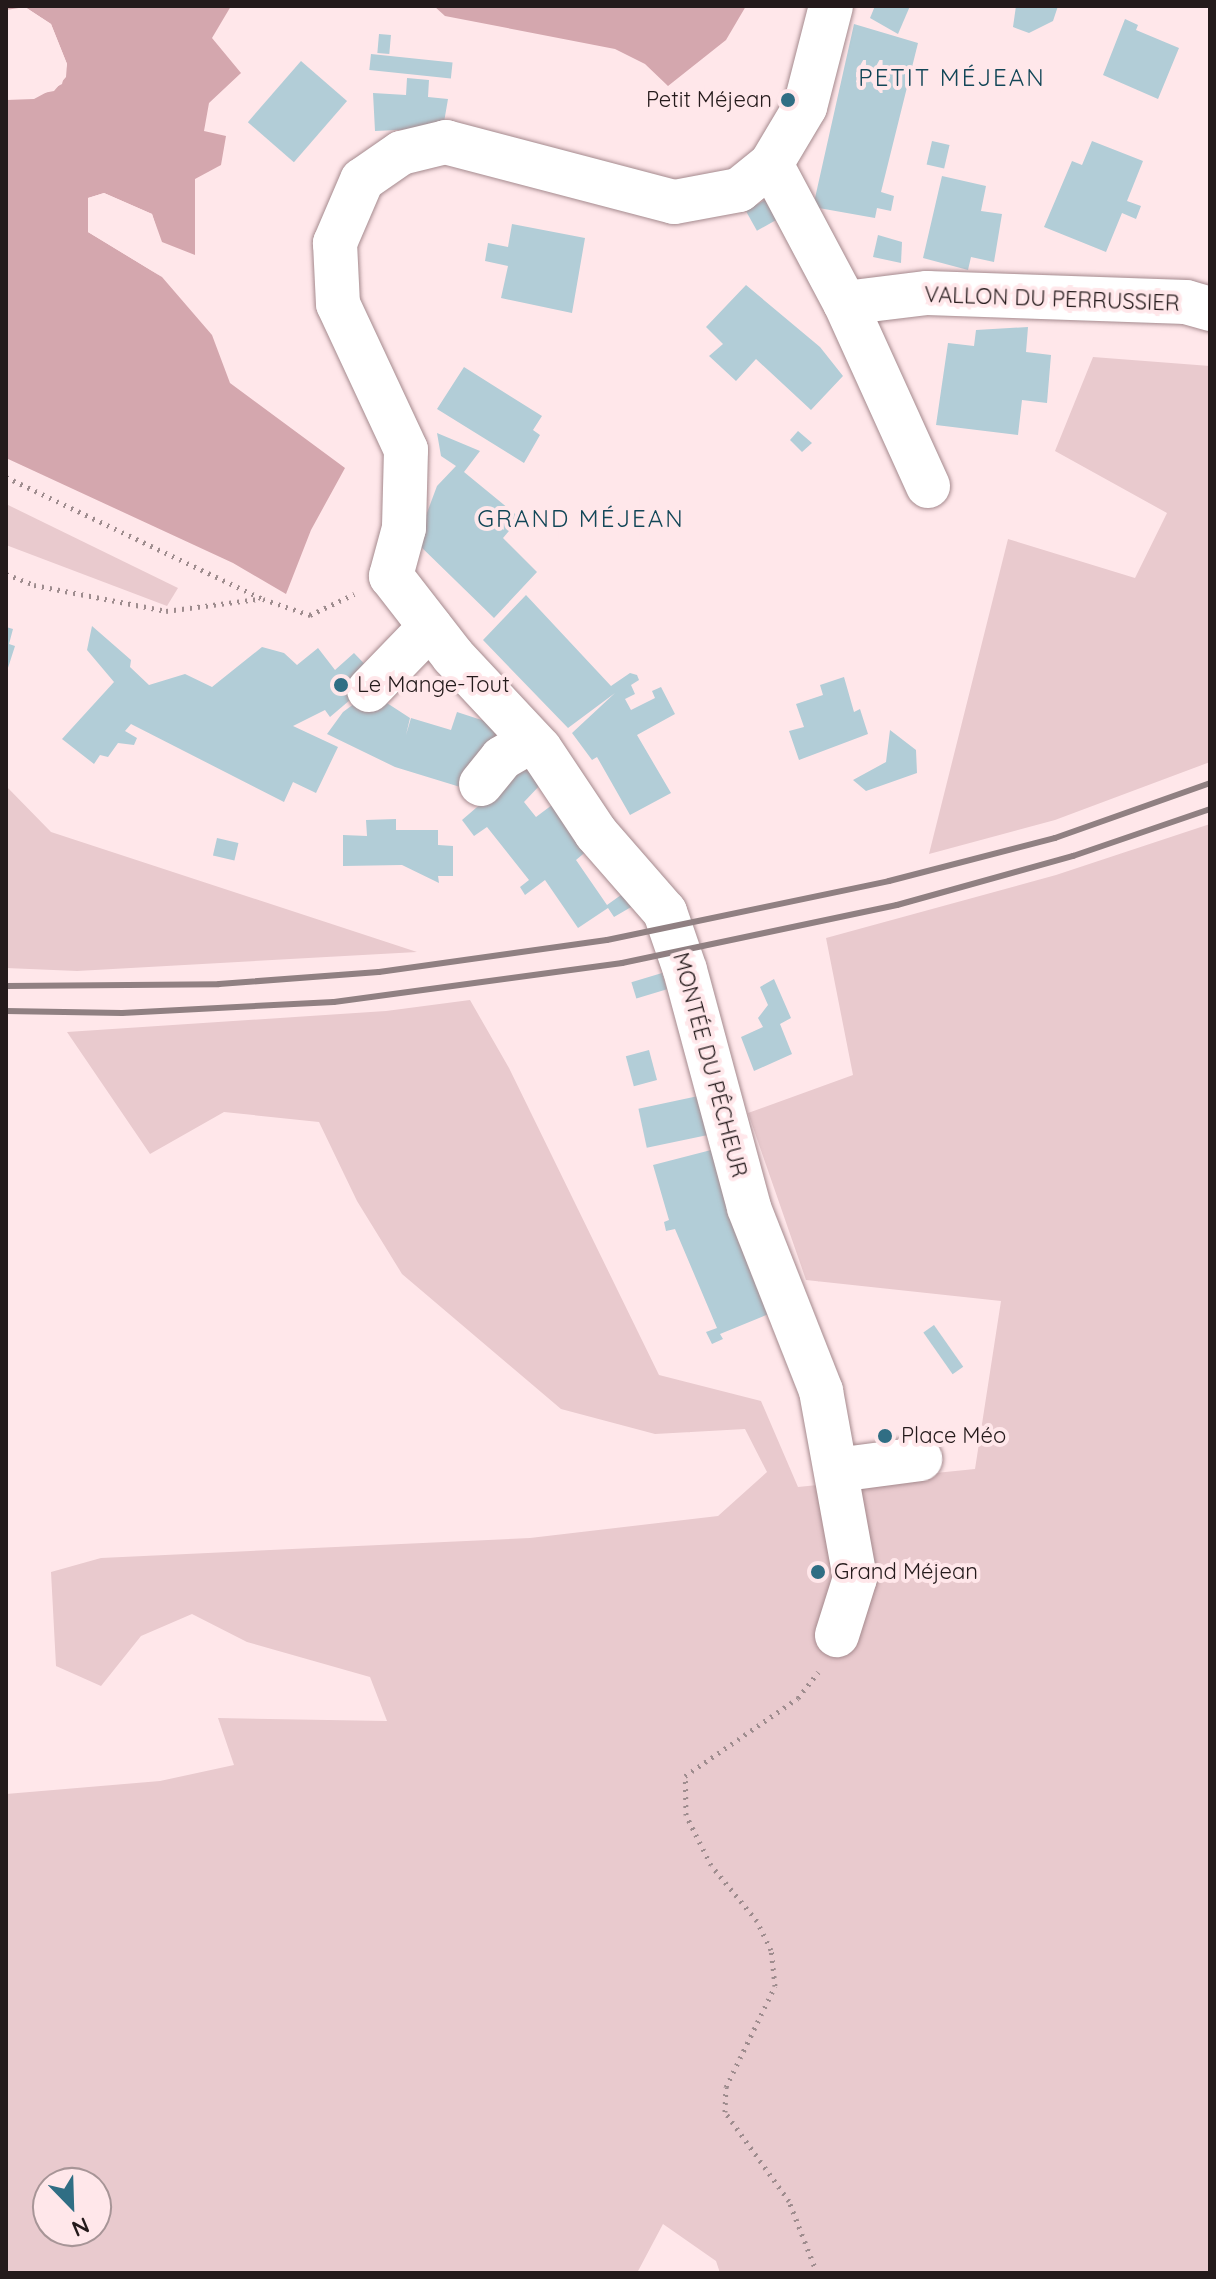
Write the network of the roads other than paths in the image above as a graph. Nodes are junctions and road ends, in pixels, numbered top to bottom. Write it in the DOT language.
graph roads {
  1 [pos="831,6"];
  2 [pos="771,164"];
  3 [pos="845,303"];
  4 [pos="1210,309"];
  5 [pos="928,486"];
  6 [pos="430,627"];
  7 [pos="369,690"];
  8 [pos="532,741"];
  9 [pos="481,784"];
  10 [pos="920,1459"];
  11 [pos="837,1470"];
  12 [pos="837,1635"];
  1 -- 2 [label="street"];
  2 -- 3 [label="street"];
  2 -- 6 [label="street, MONTÉE DU PÊCHEUR"];
  3 -- 4 [label="street, VALLON DU PERRUSSIER"];
  3 -- 5 [label="street"];
  6 -- 7 [label="street"];
  6 -- 8 [label="street, MONTÉE DU PÊCHEUR"];
  8 -- 9 [label="street"];
  8 -- 11 [label="street, MONTÉE DU PÊCHEUR"];
  10 -- 11 [label="street"];
  11 -- 12 [label="street, MONTÉE DU PÊCHEUR"];
}
